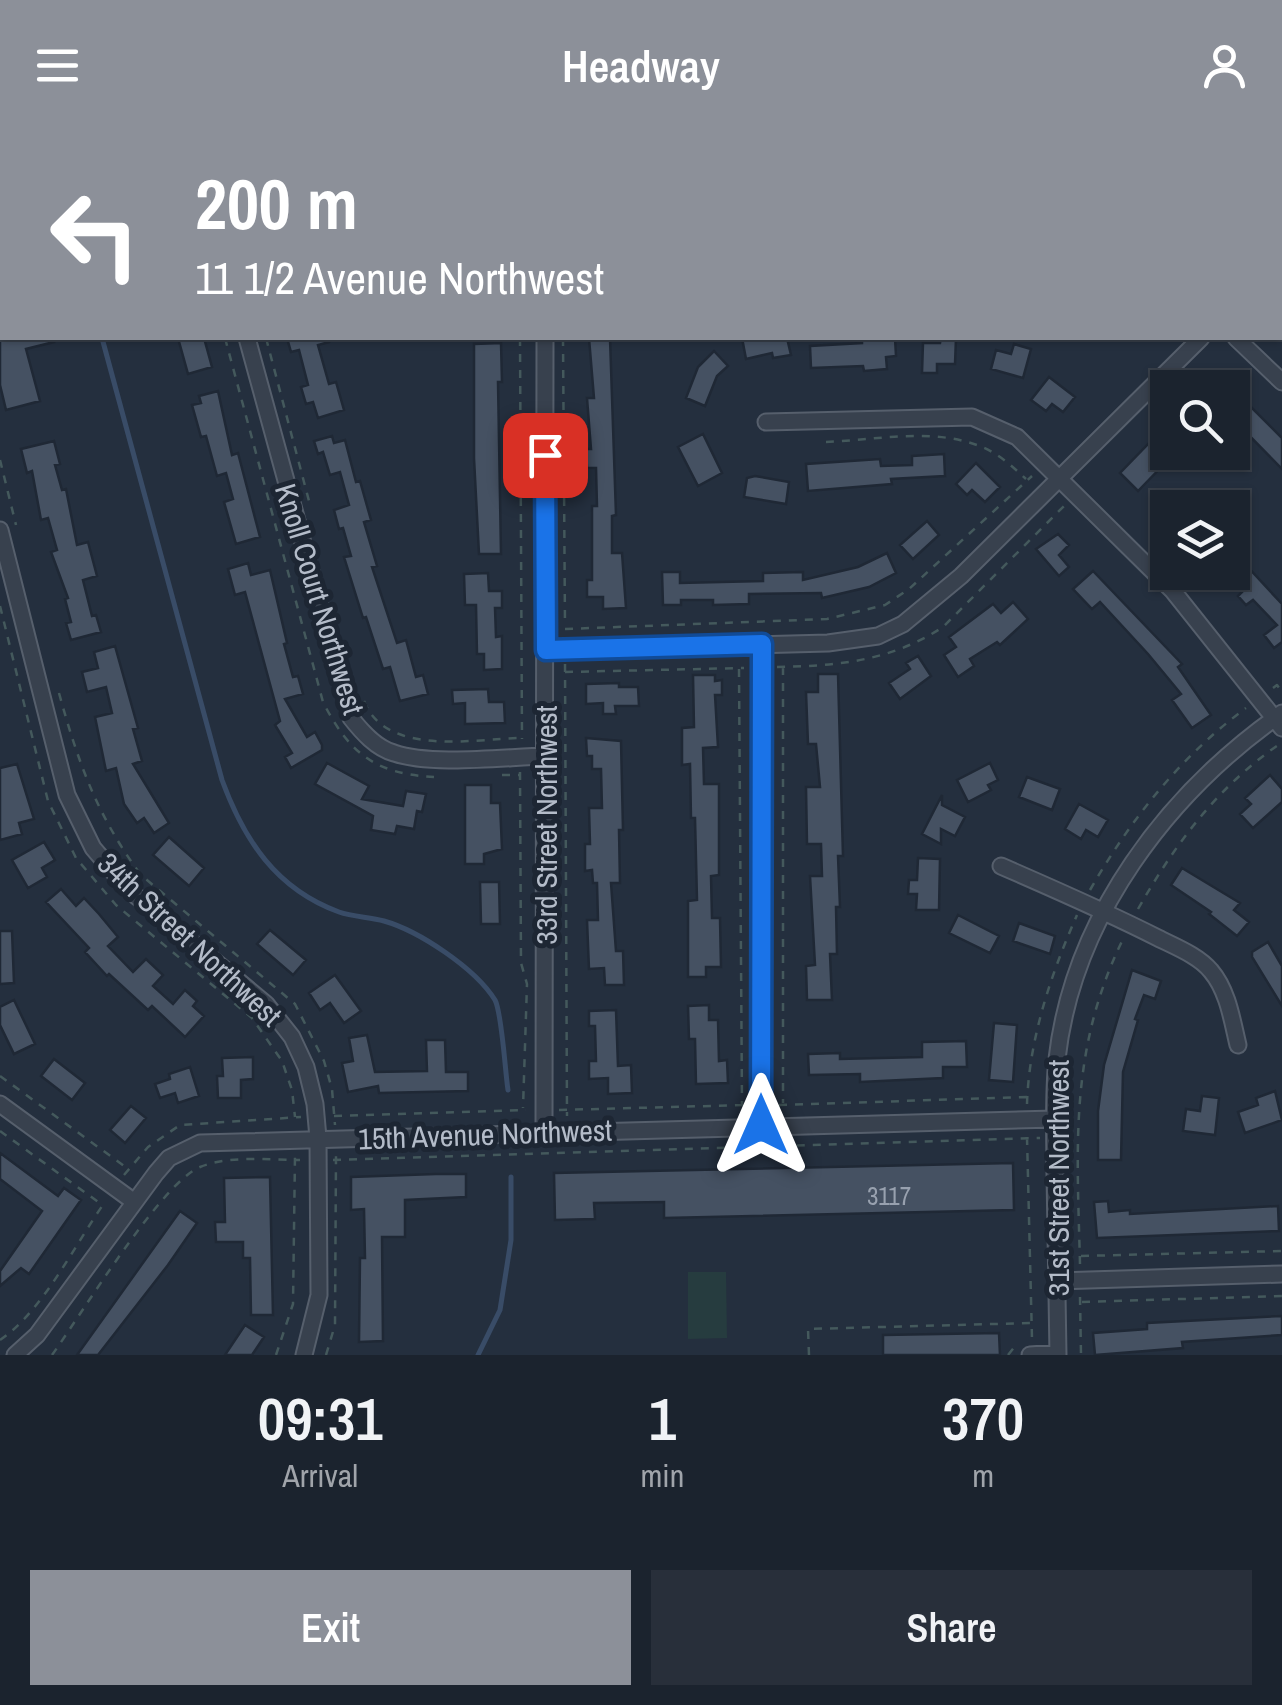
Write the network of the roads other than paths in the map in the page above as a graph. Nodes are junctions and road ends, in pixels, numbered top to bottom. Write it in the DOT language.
graph roads {
  1 [pos="248,340"];
  2 [pos="544,340"];
  3 [pos="1199,340"];
  4 [pos="1238,340"];
  5 [pos="1282,382"];
  6 [pos="766,422"];
  7 [pos="1060,478"];
  8 [pos="0,530"];
  9 [pos="762,644"];
  10 [pos="546,650"];
  11 [pos="1280,720"];
  12 [pos="546,756"];
  13 [pos="1002,866"];
  14 [pos="1104,912"];
  15 [pos="1238,1044"];
  16 [pos="0,1104"];
  17 [pos="1055,1119"];
  18 [pos="761,1125"];
  19 [pos="544,1132"];
  20 [pos="318,1138"];
  21 [pos="134,1201"];
  22 [pos="1282,1274"];
  23 [pos="1057,1280"];
  24 [pos="1031,1348"];
  25 [pos="1058,1354"];
  26 [pos="15,1355"];
  27 [pos="304,1355"];
  1 -- 12 [label="street, Knoll Court Northwest"];
  2 -- 10 [label="street, 33rd Street Northwest"];
  3 -- 7 [label="street"];
  4 -- 5 [label="street"];
  6 -- 7 [label="street"];
  7 -- 9 [label="street"];
  7 -- 11 [label="street"];
  8 -- 20 [label="street, 34th Street Northwest"];
  9 -- 10 [label="street"];
  9 -- 18 [label="street"];
  10 -- 12 [label="street, 33rd Street Northwest"];
  11 -- 14 [label="street, 31st Street Northwest"];
  12 -- 19 [label="street, 33rd Street Northwest"];
  13 -- 14 [label="street"];
  14 -- 15 [label="street"];
  14 -- 17 [label="street, 31st Street Northwest"];
  16 -- 21 [label="street"];
  17 -- 18 [label="street, 15th Avenue Northwest"];
  17 -- 23 [label="street, 31st Street Northwest"];
  18 -- 19 [label="street, 15th Avenue Northwest"];
  19 -- 20 [label="street, 15th Avenue Northwest"];
  20 -- 21 [label="street, 15th Avenue Northwest"];
  20 -- 27 [label="street, 34th Street Northwest"];
  21 -- 26 [label="street, 15th Avenue Northwest"];
  22 -- 23 [label="street"];
  23 -- 25 [label="street, 31st Street Northwest"];
  24 -- 25 [label="street"];
}
